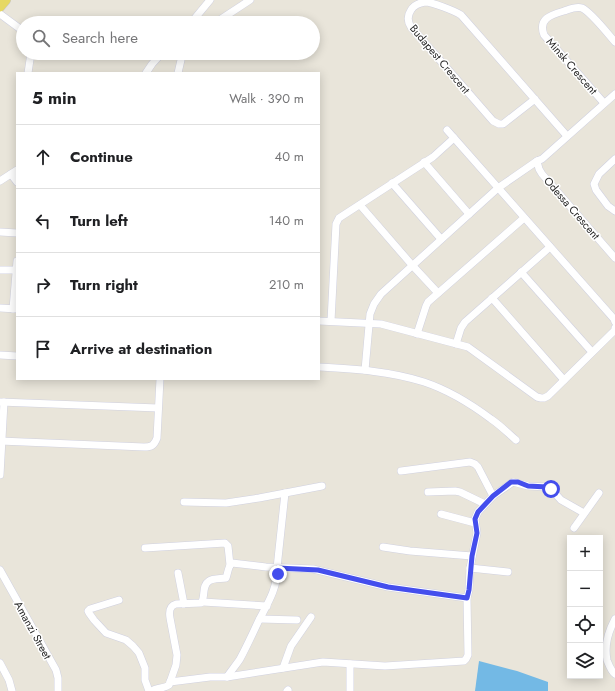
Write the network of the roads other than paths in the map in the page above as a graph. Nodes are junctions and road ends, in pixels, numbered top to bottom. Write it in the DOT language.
graph roads {
  1 [pos="6,0"];
  2 [pos="210,0"];
  3 [pos="250,0"];
  4 [pos="0,7"];
  5 [pos="0,14"];
  6 [pos="197,16"];
  7 [pos="226,16"];
  8 [pos="16,27"];
  9 [pos="614,40"];
  10 [pos="30,60"];
  11 [pos="156,60"];
  12 [pos="181,60"];
  13 [pos="28,72"];
  14 [pos="147,72"];
  15 [pos="178,72"];
  16 [pos="615,94"];
  17 [pos="535,99"];
  18 [pos="604,103"];
  19 [pos="447,130"];
  20 [pos="568,136"];
  21 [pos="454,138"];
  22 [pos="615,159"];
  23 [pos="424,162"];
  24 [pos="538,162"];
  25 [pos="14,172"];
  26 [pos="0,181"];
  27 [pos="392,183"];
  28 [pos="498,188"];
  29 [pos="360,205"];
  30 [pos="615,211"];
  31 [pos="469,214"];
  32 [pos="524,218"];
  33 [pos="0,232"];
  34 [pos="16,233"];
  35 [pos="441,239"];
  36 [pos="550,247"];
  37 [pos="615,258"];
  38 [pos="412,265"];
  39 [pos="0,270"];
  40 [pos="16,270"];
  41 [pos="521,272"];
  42 [pos="16,290"];
  43 [pos="438,293"];
  44 [pos="492,298"];
  45 [pos="0,308"];
  46 [pos="15,309"];
  47 [pos="320,321"];
  48 [pos="331,322"];
  49 [pos="615,322"];
  50 [pos="369,323"];
  51 [pos="615,328"];
  52 [pos="418,334"];
  53 [pos="456,344"];
  54 [pos="592,352"];
  55 [pos="0,355"];
  56 [pos="16,356"];
  57 [pos="320,367"];
  58 [pos="365,370"];
  59 [pos="160,380"];
  60 [pos="564,380"];
  61 [pos="2,402"];
  62 [pos="158,408"];
  63 [pos="516,440"];
  64 [pos="1,441"];
  65 [pos="400,471"];
  66 [pos="0,475"];
  67 [pos="322,486"];
  68 [pos="428,492"];
  69 [pos="599,492"];
  70 [pos="285,493"];
  71 [pos="493,496"];
  72 [pos="184,502"];
  73 [pos="485,504"];
  74 [pos="584,513"];
  75 [pos="441,514"];
  76 [pos="475,524"];
  77 [pos="574,528"];
  78 [pos="383,547"];
  79 [pos="145,548"];
  80 [pos="472,556"];
  81 [pos="230,565"];
  82 [pos="277,568"];
  83 [pos="470,568"];
  84 [pos="0,570"];
  85 [pos="508,572"];
  86 [pos="178,573"];
  87 [pos="467,598"];
  88 [pos="119,600"];
  89 [pos="203,602"];
  90 [pos="184,604"];
  91 [pos="267,606"];
  92 [pos="311,617"];
  93 [pos="260,619"];
  94 [pos="615,619"];
  95 [pos="297,620"];
  96 [pos="0,663"];
  97 [pos="350,664"];
  98 [pos="283,668"];
  99 [pos="615,674"];
  100 [pos="227,677"];
  101 [pos="168,687"];
  102 [pos="12,691"];
  103 [pos="58,691"];
  104 [pos="150,691"];
  105 [pos="350,691"];
  1 -- 4 [label="main road"];
  2 -- 6 [label="street"];
  3 -- 7 [label="street"];
  5 -- 8 [label="street"];
  9 -- 18 [label="street, Minsk Crescent"];
  10 -- 13 [label="street"];
  11 -- 14 [label="street"];
  12 -- 15 [label="street"];
  16 -- 18 [label="street"];
  17 -- 17 [label="street, Budapest Crescent"];
  17 -- 20 [label="street, Budapest Crescent"];
  18 -- 20 [label="street"];
  19 -- 21 [label="street"];
  20 -- 24 [label="street"];
  21 -- 23 [label="street"];
  21 -- 28 [label="street"];
  22 -- 30 [label="street"];
  23 -- 27 [label="street"];
  23 -- 31 [label="street"];
  24 -- 28 [label="street"];
  24 -- 37 [label="street, Odessa Crescent"];
  25 -- 26 [label="street"];
  27 -- 29 [label="street"];
  27 -- 35 [label="street"];
  28 -- 31 [label="street"];
  28 -- 32 [label="street"];
  29 -- 38 [label="street"];
  29 -- 48 [label="street"];
  31 -- 35 [label="street"];
  32 -- 36 [label="street"];
  32 -- 43 [label="street"];
  33 -- 34 [label="street"];
  35 -- 38 [label="street"];
  36 -- 41 [label="street"];
  36 -- 49 [label="street"];
  38 -- 43 [label="street"];
  38 -- 50 [label="street"];
  39 -- 40 [label="street"];
  41 -- 44 [label="street"];
  41 -- 54 [label="street"];
  42 -- 46 [label="street"];
  43 -- 52 [label="street"];
  44 -- 53 [label="street"];
  44 -- 60 [label="street"];
  45 -- 46 [label="street"];
  47 -- 48 [label="street"];
  48 -- 50 [label="street"];
  50 -- 52 [label="street"];
  50 -- 58 [label="street"];
  51 -- 54 [label="street"];
  52 -- 53 [label="street"];
  53 -- 60 [label="street"];
  54 -- 60 [label="street"];
  55 -- 56 [label="street"];
  57 -- 58 [label="street"];
  58 -- 63 [label="street"];
  59 -- 62 [label="street"];
  61 -- 62 [label="street"];
  61 -- 64 [label="street"];
  62 -- 64 [label="street"];
  64 -- 66 [label="street"];
  65 -- 71 [label="street"];
  67 -- 70 [label="street"];
  68 -- 73 [label="street"];
  69 -- 74 [label="street"];
  70 -- 72 [label="street"];
  70 -- 82 [label="street"];
  71 -- 73 [label="street"];
  71 -- 74 [label="street"];
  73 -- 76 [label="street"];
  74 -- 77 [label="street"];
  75 -- 76 [label="street"];
  76 -- 80 [label="street"];
  78 -- 80 [label="street"];
  79 -- 81 [label="street"];
  80 -- 83 [label="street"];
  81 -- 82 [label="street"];
  81 -- 89 [label="street"];
  82 -- 87 [label="street"];
  82 -- 91 [label="street"];
  83 -- 85 [label="street"];
  83 -- 87 [label="street"];
  84 -- 103 [label="street, Amanzi Street"];
  86 -- 90 [label="street"];
  87 -- 97 [label="street"];
  88 -- 104 [label="street"];
  89 -- 90 [label="street"];
  89 -- 91 [label="street"];
  90 -- 101 [label="street"];
  91 -- 93 [label="street"];
  92 -- 98 [label="street"];
  93 -- 95 [label="street"];
  93 -- 100 [label="street"];
  94 -- 99 [label="street"];
  96 -- 102 [label="street"];
  97 -- 98 [label="street"];
  97 -- 105 [label="street"];
  98 -- 100 [label="street"];
  100 -- 101 [label="street"];
  101 -- 104 [label="street"];
}
